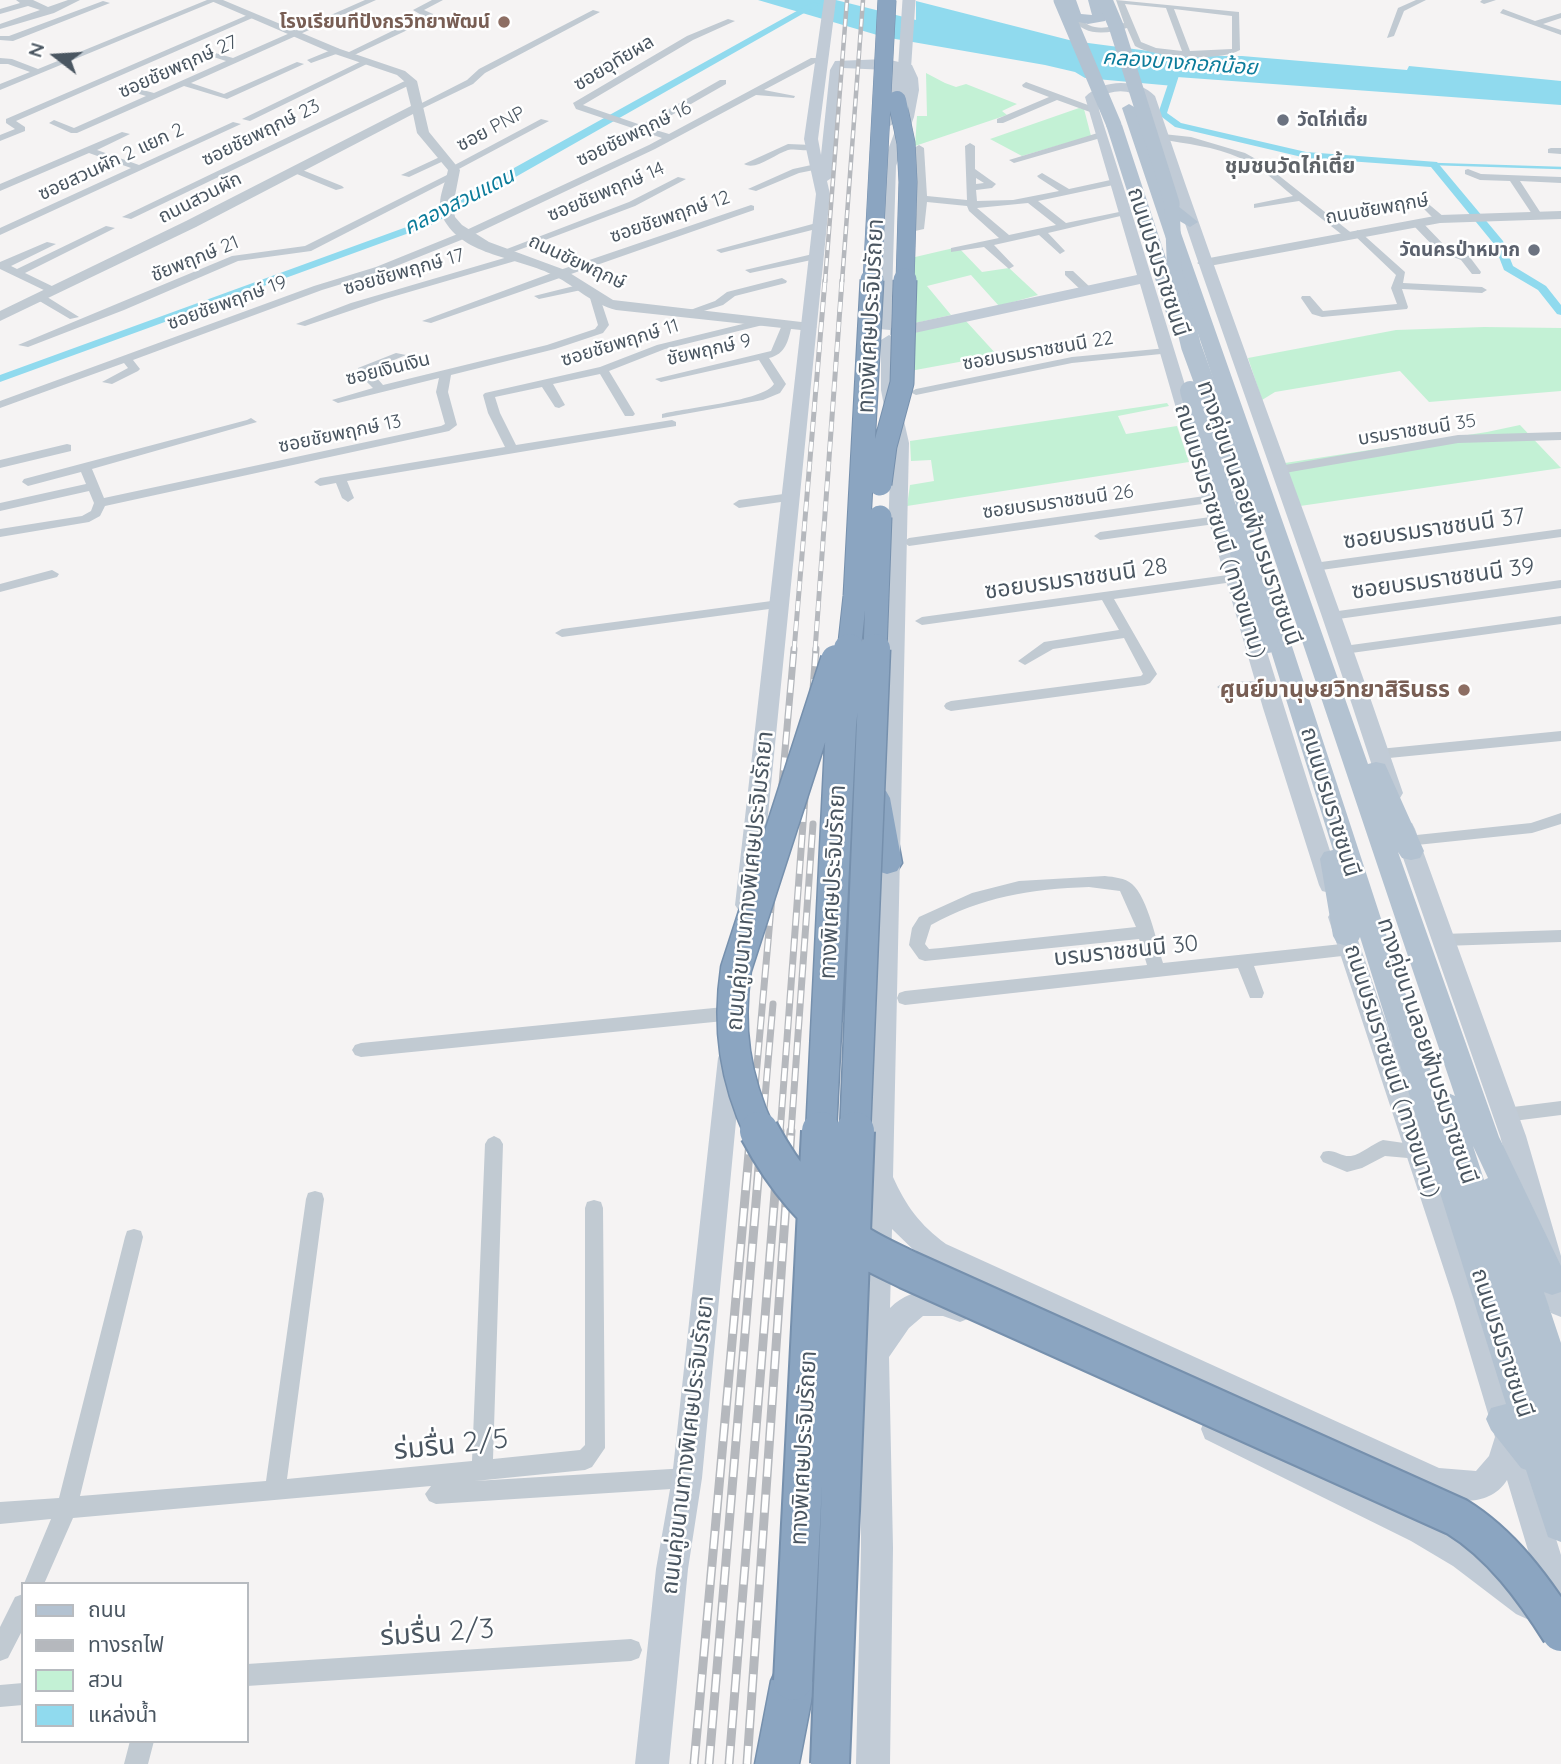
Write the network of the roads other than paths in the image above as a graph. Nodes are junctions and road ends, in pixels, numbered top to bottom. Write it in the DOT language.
graph roads {
  1 [pos="5,0"];
  2 [pos="76,0"];
  3 [pos="214,0"];
  4 [pos="372,0"];
  5 [pos="439,0"];
  6 [pos="830,0"];
  7 [pos="887,0"];
  8 [pos="900,0"];
  9 [pos="909,0"];
  10 [pos="1061,0"];
  11 [pos="1069,0"];
  12 [pos="1077,0"];
  13 [pos="1089,0"];
  14 [pos="1095,0"];
  15 [pos="1104,0"];
  16 [pos="1119,0"];
  17 [pos="1422,0"];
  18 [pos="28,1"];
  19 [pos="0,2"];
  20 [pos="106,3"];
  21 [pos="1170,6"];
  22 [pos="48,10"];
  23 [pos="1503,11"];
  24 [pos="0,12"];
  25 [pos="596,12"];
  26 [pos="1513,15"];
  27 [pos="1561,15"];
  28 [pos="253,16"];
  29 [pos="69,17"];
  30 [pos="1075,17"];
  31 [pos="1549,18"];
  32 [pos="730,21"];
  33 [pos="1129,24"];
  34 [pos="1535,24"];
  35 [pos="0,27"];
  36 [pos="1116,29"];
  37 [pos="1561,33"];
  38 [pos="296,34"];
  39 [pos="1133,34"];
  40 [pos="1390,36"];
  41 [pos="0,38"];
  42 [pos="1102,42"];
  43 [pos="544,45"];
  44 [pos="204,51"];
  45 [pos="341,53"];
  46 [pos="1187,53"];
  47 [pos="311,60"];
  48 [pos="814,60"];
  49 [pos="0,61"];
  50 [pos="234,61"];
  51 [pos="367,62"];
  52 [pos="300,64"];
  53 [pos="39,72"];
  54 [pos="1114,74"];
  55 [pos="411,81"];
  56 [pos="470,82"];
  57 [pos="723,82"];
  58 [pos="184,83"];
  59 [pos="1026,85"];
  60 [pos="123,86"];
  61 [pos="0,87"];
  62 [pos="754,92"];
  63 [pos="155,96"];
  64 [pos="791,96"];
  65 [pos="1055,96"];
  66 [pos="1092,106"];
  67 [pos="416,108"];
  68 [pos="1129,108"];
  69 [pos="899,111"];
  70 [pos="247,119"];
  71 [pos="544,121"];
  72 [pos="1000,121"];
  73 [pos="54,122"];
  74 [pos="236,124"];
  75 [pos="1114,125"];
  76 [pos="642,128"];
  77 [pos="125,134"];
  78 [pos="1101,135"];
  79 [pos="1163,137"];
  80 [pos="0,138"];
  81 [pos="670,138"];
  82 [pos="970,146"];
  83 [pos="812,148"];
  84 [pos="919,148"];
  85 [pos="89,150"];
  86 [pos="445,158"];
  87 [pos="1014,160"];
  88 [pos="749,163"];
  89 [pos="889,166"];
  90 [pos="139,168"];
  91 [pos="295,170"];
  92 [pos="971,170"];
  93 [pos="818,171"];
  94 [pos="454,172"];
  95 [pos="1468,172"];
  96 [pos="407,174"];
  97 [pos="1042,176"];
  98 [pos="1513,178"];
  99 [pos="681,179"];
  100 [pos="1561,180"];
  101 [pos="973,187"];
  102 [pos="0,188"];
  103 [pos="339,188"];
  104 [pos="753,189"];
  105 [pos="1066,191"];
  106 [pos="1133,191"];
  107 [pos="824,194"];
  108 [pos="1302,197"];
  109 [pos="922,199"];
  110 [pos="1419,199"];
  111 [pos="1031,200"];
  112 [pos="972,203"];
  113 [pos="1257,206"];
  114 [pos="751,208"];
  115 [pos="1537,215"];
  116 [pos="1561,215"];
  117 [pos="127,217"];
  118 [pos="1440,219"];
  119 [pos="1191,222"];
  120 [pos="1417,223"];
  121 [pos="820,225"];
  122 [pos="1062,225"];
  123 [pos="110,228"];
  124 [pos="919,229"];
  125 [pos="1040,231"];
  126 [pos="0,232"];
  127 [pos="466,233"];
  128 [pos="1353,234"];
  129 [pos="1006,238"];
  130 [pos="986,243"];
  131 [pos="51,244"];
  132 [pos="1188,248"];
  133 [pos="721,250"];
  134 [pos="955,250"];
  135 [pos="1060,251"];
  136 [pos="504,252"];
  137 [pos="817,256"];
  138 [pos="519,257"];
  139 [pos="1203,263"];
  140 [pos="1,265"];
  141 [pos="1009,266"];
  142 [pos="750,270"];
  143 [pos="1144,270"];
  144 [pos="1476,272"];
  145 [pos="17,273"];
  146 [pos="561,273"];
  147 [pos="1069,273"];
  148 [pos="510,278"];
  149 [pos="782,281"];
  150 [pos="1397,286"];
  151 [pos="524,287"];
  152 [pos="582,287"];
  153 [pos="1176,288"];
  154 [pos="1087,290"];
  155 [pos="1482,290"];
  156 [pos="54,291"];
  157 [pos="539,296"];
  158 [pos="40,297"];
  159 [pos="595,298"];
  160 [pos="1306,298"];
  161 [pos="687,313"];
  162 [pos="0,317"];
  163 [pos="74,317"];
  164 [pos="427,321"];
  165 [pos="763,322"];
  166 [pos="301,324"];
  167 [pos="799,326"];
  168 [pos="887,331"];
  169 [pos="24,345"];
  170 [pos="1167,351"];
  171 [pos="400,355"];
  172 [pos="762,356"];
  173 [pos="127,359"];
  174 [pos="603,370"];
  175 [pos="446,373"];
  176 [pos="661,379"];
  177 [pos="108,382"];
  178 [pos="546,383"];
  179 [pos="380,389"];
  180 [pos="916,391"];
  181 [pos="338,400"];
  182 [pos="0,405"];
  183 [pos="559,405"];
  184 [pos="629,414"];
  185 [pos="251,422"];
  186 [pos="1230,436"];
  187 [pos="1561,436"];
  188 [pos="67,448"];
  189 [pos="512,449"];
  190 [pos="0,464"];
  191 [pos="85,467"];
  192 [pos="1279,470"];
  193 [pos="340,479"];
  194 [pos="28,482"];
  195 [pos="320,482"];
  196 [pos="93,486"];
  197 [pos="792,497"];
  198 [pos="348,499"];
  199 [pos="100,503"];
  200 [pos="739,505"];
  201 [pos="0,507"];
  202 [pos="1215,510"];
  203 [pos="0,533"];
  204 [pos="1561,533"];
  205 [pos="1100,536"];
  206 [pos="909,542"];
  207 [pos="1314,567"];
  208 [pos="52,574"];
  209 [pos="1235,578"];
  210 [pos="1561,584"];
  211 [pos="0,588"];
  212 [pos="865,592"];
  213 [pos="1106,596"];
  214 [pos="779,604"];
  215 [pos="1331,616"];
  216 [pos="943,619"];
  217 [pos="1561,620"];
  218 [pos="922,621"];
  219 [pos="1128,633"];
  220 [pos="562,634"];
  221 [pos="951,635"];
  222 [pos="1337,649"];
  223 [pos="1026,661"];
  224 [pos="1268,686"];
  225 [pos="1224,687"];
  226 [pos="951,706"];
  227 [pos="1561,736"];
  228 [pos="1379,754"];
  229 [pos="1561,818"];
  230 [pos="1409,846"];
  231 [pos="887,863"];
  232 [pos="1145,932"];
  233 [pos="1561,936"];
  234 [pos="1443,940"];
  235 [pos="1349,942"];
  236 [pos="1243,960"];
  237 [pos="1158,972"];
  238 [pos="1256,993"];
  239 [pos="905,998"];
  240 [pos="734,1013"];
  241 [pos="361,1050"];
  242 [pos="1561,1108"];
  243 [pos="1505,1115"];
  244 [pos="494,1144"];
  245 [pos="1419,1151"];
  246 [pos="1329,1157"];
  247 [pos="879,1175"];
  248 [pos="315,1199"];
  249 [pos="594,1208"];
  250 [pos="134,1237"];
  251 [pos="923,1244"];
  252 [pos="1558,1294"];
  253 [pos="923,1302"];
  254 [pos="875,1354"];
  255 [pos="1561,1392"];
  256 [pos="1506,1429"];
  257 [pos="1552,1464"];
  258 [pos="482,1469"];
  259 [pos="687,1478"];
  260 [pos="1459,1488"];
  261 [pos="275,1491"];
  262 [pos="436,1494"];
  263 [pos="67,1507"];
  264 [pos="0,1513"];
  265 [pos="1561,1524"];
  266 [pos="1464,1555"];
  267 [pos="34,1582"];
  268 [pos="1561,1608"];
  269 [pos="21,1609"];
  270 [pos="1561,1632"];
  271 [pos="1561,1638"];
  272 [pos="0,1650"];
  273 [pos="631,1650"];
  274 [pos="248,1675"];
  275 [pos="793,1681"];
  276 [pos="21,1694"];
  277 [pos="0,1696"];
  278 [pos="141,1743"];
  279 [pos="136,1764"];
  280 [pos="652,1764"];
  281 [pos="777,1764"];
  282 [pos="788,1764"];
  283 [pos="830,1764"];
  284 [pos="873,1764"];
  1 -- 19 [label="street"];
  2 -- 22 [label="street"];
  3 -- 28 [label="street"];
  3 -- 53 [label="street"];
  4 -- 38 [label="street, ซอยชัยพฤกษ์ 27"];
  5 -- 45 [label="street"];
  6 -- 83 [label="main road, ถนนคู่ขนานทางพิเศษประจิมรัถยา"];
  7 -- 212 [label="highway, ทางพิเศษประจิมรัถยา, bridge"];
  8 -- 69 [label="highway, ทางพิเศษประจิมรัถยา"];
  9 -- 69 [label="main road, bridge"];
  10 -- 75 [label="main road, bridge"];
  11 -- 30 [label="main road"];
  12 -- 75 [label="main road, ถนนบรมราชชนนี, bridge"];
  13 -- 42 [label="main road"];
  14 -- 30 [label="main road"];
  15 -- 68 [label="main road, bridge"];
  15 -- 153 [label="main road, ทางคู่ขนานลอยฟ้าบรมราชชนนี, bridge"];
  16 -- 21 [label="street"];
  16 -- 33 [label="street"];
  16 -- 132 [label="main road, ทางคู่ขนานลอยฟ้าบรมราชชนนี"];
  17 -- 40 [label="street"];
  18 -- 22 [label="street"];
  18 -- 24 [label="street"];
  20 -- 29 [label="street"];
  21 -- 46 [label="street"];
  21 -- 46 [label="street"];
  22 -- 29 [label="street"];
  22 -- 35 [label="street"];
  23 -- 26 [label="street"];
  25 -- 56 [label="street"];
  26 -- 31 [label="street"];
  26 -- 34 [label="street"];
  27 -- 31 [label="street"];
  28 -- 38 [label="street"];
  28 -- 80 [label="street"];
  29 -- 41 [label="street"];
  30 -- 36 [label="street"];
  31 -- 34 [label="street"];
  32 -- 76 [label="street, ซอยอุทัยผล"];
  33 -- 36 [label="street"];
  33 -- 39 [label="street"];
  34 -- 37 [label="street"];
  36 -- 39 [label="street"];
  38 -- 45 [label="street"];
  38 -- 50 [label="street, ซอยชัยพฤกษ์ 27"];
  39 -- 46 [label="street"];
  43 -- 56 [label="street"];
  44 -- 50 [label="street"];
  45 -- 47 [label="street"];
  45 -- 51 [label="street"];
  48 -- 62 [label="street, ซอยชัยพฤกษ์ 16"];
  49 -- 53 [label="street"];
  50 -- 58 [label="street, ซอยชัยพฤกษ์ 27"];
  51 -- 55 [label="street"];
  51 -- 70 [label="street"];
  52 -- 58 [label="street"];
  53 -- 61 [label="street"];
  54 -- 68 [label="main road, ถนนบรมราชชนนี"];
  55 -- 67 [label="street"];
  55 -- 117 [label="street, ซอยชัยพฤกษ์ 23"];
  56 -- 67 [label="street"];
  57 -- 76 [label="street"];
  58 -- 63 [label="street, ซอยชัยพฤกษ์ 27"];
  59 -- 65 [label="street"];
  60 -- 63 [label="street"];
  62 -- 64 [label="street"];
  62 -- 81 [label="street, ซอยชัยพฤกษ์ 16"];
  63 -- 73 [label="street, ซอยชัยพฤกษ์ 27"];
  65 -- 66 [label="street"];
  65 -- 72 [label="street"];
  66 -- 78 [label="main road"];
  66 -- 79 [label="main road"];
  67 -- 86 [label="street"];
  67 -- 91 [label="street, ถนนสวนผัก"];
  68 -- 106 [label="main road, ถนนบรมราชชนนี"];
  69 -- 89 [label="main road"];
  69 -- 212 [label="highway, bridge"];
  69 -- 283 [label="highway, ทางพิเศษประจิมรัถยา, bridge"];
  71 -- 94 [label="street, ซอย PNP"];
  74 -- 90 [label="street, ซอยสวนผัก 2 แยก 2"];
  75 -- 106 [label="main road, ถนนบรมราชชนนี"];
  76 -- 81 [label="street, ซอยอุทัยผล"];
  77 -- 85 [label="street"];
  78 -- 87 [label="street"];
  78 -- 106 [label="main road"];
  79 -- 108 [label="street"];
  79 -- 119 [label="main road"];
  81 -- 127 [label="street, ซอยชัยพฤกษ์ 16"];
  82 -- 92 [label="street"];
  83 -- 88 [label="street"];
  83 -- 93 [label="main road, ถนนคู่ขนานทางพิเศษประจิมรัถยา"];
  84 -- 109 [label="street"];
  85 -- 90 [label="street"];
  85 -- 102 [label="street"];
  86 -- 94 [label="street"];
  86 -- 96 [label="street"];
  89 -- 93 [label="main road"];
  89 -- 168 [label="main road"];
  90 -- 126 [label="street, ซอยสวนผัก 2 แยก 2"];
  91 -- 103 [label="street"];
  91 -- 156 [label="street, ถนนสวนผัก"];
  92 -- 101 [label="street"];
  92 -- 101 [label="street"];
  93 -- 104 [label="street"];
  93 -- 107 [label="main road, ถนนคู่ขนานทางพิเศษประจิมรัถยา"];
  94 -- 127 [label="street, ถนนชัยพฤกษ์"];
  94 -- 169 [label="street, ชัยพฤกษ์ 21"];
  95 -- 98 [label="street"];
  97 -- 105 [label="street"];
  98 -- 100 [label="street"];
  98 -- 115 [label="street"];
  99 -- 136 [label="street, ซอยชัยพฤกษ์ 14"];
  101 -- 112 [label="street"];
  105 -- 106 [label="street"];
  105 -- 111 [label="street"];
  106 -- 119 [label="main road"];
  106 -- 122 [label="street"];
  106 -- 143 [label="main road"];
  106 -- 252 [label="main road, ถนนบรมราชชนนี"];
  106 -- 257 [label="main road, ถนนบรมราชชนนี"];
  107 -- 121 [label="main road, ถนนคู่ขนานทางพิเศษประจิมรัถยา"];
  107 -- 168 [label="main road"];
  108 -- 113 [label="street"];
  108 -- 128 [label="street"];
  109 -- 112 [label="street"];
  109 -- 124 [label="street"];
  110 -- 118 [label="street"];
  111 -- 112 [label="street"];
  111 -- 122 [label="street"];
  112 -- 129 [label="street"];
  114 -- 146 [label="street, ซอยชัยพฤกษ์ 12"];
  115 -- 116 [label="street, ถนนชัยพฤกษ์"];
  115 -- 118 [label="street, ถนนชัยพฤกษ์"];
  118 -- 120 [label="street, ถนนชัยพฤกษ์"];
  119 -- 139 [label="main road"];
  120 -- 128 [label="street, ถนนชัยพฤกษ์"];
  120 -- 144 [label="street"];
  121 -- 133 [label="street"];
  121 -- 137 [label="main road, ถนนคู่ขนานทางพิเศษประจิมรัถยา"];
  122 -- 125 [label="street"];
  123 -- 145 [label="street"];
  125 -- 129 [label="street"];
  125 -- 135 [label="street"];
  127 -- 136 [label="street, ถนนชัยพฤกษ์"];
  127 -- 173 [label="street, ซอยชัยพฤกษ์ 19"];
  128 -- 139 [label="street, ถนนชัยพฤกษ์"];
  128 -- 150 [label="street"];
  129 -- 130 [label="street"];
  130 -- 134 [label="street"];
  130 -- 141 [label="street"];
  131 -- 140 [label="street"];
  132 -- 186 [label="main road, ทางคู่ขนานลอยฟ้าบรมราชชนนี"];
  132 -- 222 [label="main road"];
  136 -- 138 [label="street, ถนนชัยพฤกษ์"];
  137 -- 142 [label="street"];
  137 -- 167 [label="main road, ถนนคู่ขนานทางพิเศษประจิมรัถยา"];
  138 -- 146 [label="street, ถนนชัยพฤกษ์"];
  138 -- 166 [label="street, ซอยชัยพฤกษ์ 17"];
  139 -- 192 [label="main road"];
  140 -- 145 [label="street"];
  143 -- 154 [label="main road"];
  143 -- 170 [label="main road, ถนนบรมราชชนนี (ทางขนาน)"];
  145 -- 156 [label="street"];
  146 -- 151 [label="street, ซอยชัยพฤกษ์ 12"];
  146 -- 152 [label="street, ถนนชัยพฤกษ์"];
  147 -- 154 [label="street"];
  148 -- 151 [label="street"];
  149 -- 161 [label="street"];
  150 -- 155 [label="street"];
  150 -- 160 [label="street"];
  151 -- 164 [label="street, ซอยชัยพฤกษ์ 12"];
  152 -- 157 [label="street"];
  152 -- 159 [label="street, ถนนชัยพฤกษ์"];
  153 -- 186 [label="main road, ทางคู่ขนานลอยฟ้าบรมราชชนนี, bridge"];
  153 -- 235 [label="main road, bridge"];
  154 -- 168 [label="main road"];
  156 -- 158 [label="street, ถนนสวนผัก"];
  158 -- 162 [label="street, ถนนสวนผัก"];
  158 -- 163 [label="street"];
  159 -- 161 [label="street, ถนนชัยพฤกษ์"];
  159 -- 175 [label="street"];
  161 -- 165 [label="street, ถนนชัยพฤกษ์"];
  165 -- 167 [label="street, ถนนชัยพฤกษ์"];
  165 -- 174 [label="street, ซอยชัยพฤกษ์ 11"];
  167 -- 172 [label="street, ชัยพฤกษ์ 9"];
  167 -- 197 [label="main road, ถนนคู่ขนานทางพิเศษประจิมรัถยา"];
  168 -- 231 [label="main road"];
  170 -- 180 [label="street, ซอยบรมราชชนนี 22"];
  170 -- 202 [label="main road, ถนนบรมราชชนนี (ทางขนาน)"];
  171 -- 179 [label="street"];
  172 -- 176 [label="street, ชัยพฤกษ์ 9"];
  172 -- 189 [label="street"];
  173 -- 177 [label="street"];
  173 -- 182 [label="street, ซอยชัยพฤกษ์ 19"];
  174 -- 178 [label="street, ซอยชัยพฤกษ์ 11"];
  174 -- 184 [label="street"];
  175 -- 179 [label="street, ซอยเงินเงิน"];
  175 -- 199 [label="street, ซอยชัยพฤกษ์ 13"];
  178 -- 183 [label="street"];
  178 -- 189 [label="street, ซอยชัยพฤกษ์ 11"];
  179 -- 181 [label="street, ซอยเงินเงิน"];
  185 -- 191 [label="street"];
  186 -- 255 [label="main road, ทางคู่ขนานลอยฟ้าบรมราชชนนี"];
  186 -- 257 [label="main road, ทางคู่ขนานลอยฟ้าบรมราชชนนี"];
  187 -- 192 [label="street, บรมราชชนนี 35"];
  188 -- 190 [label="street"];
  189 -- 193 [label="street"];
  191 -- 194 [label="street"];
  191 -- 196 [label="street"];
  192 -- 207 [label="main road"];
  193 -- 195 [label="street"];
  193 -- 198 [label="street"];
  196 -- 199 [label="street"];
  196 -- 201 [label="street"];
  197 -- 200 [label="street"];
  197 -- 214 [label="main road, ถนนคู่ขนานทางพิเศษประจิมรัถยา"];
  199 -- 203 [label="street, ซอยชัยพฤกษ์ 13"];
  202 -- 205 [label="street"];
  202 -- 206 [label="street, ซอยบรมราชชนนี 26"];
  202 -- 209 [label="main road, ถนนบรมราชชนนี (ทางขนาน)"];
  204 -- 207 [label="street, ซอยบรมราชชนนี 37"];
  207 -- 215 [label="main road"];
  208 -- 211 [label="street"];
  209 -- 213 [label="street, ซอยบรมราชชนนี 28"];
  209 -- 224 [label="main road, ถนนบรมราชชนนี (ทางขนาน)"];
  210 -- 215 [label="street, ซอยบรมราชชนนี 39"];
  212 -- 231 [label="highway"];
  212 -- 270 [label="highway, bridge"];
  212 -- 275 [label="highway, ทางพิเศษประจิมรัถยา, bridge"];
  213 -- 216 [label="street, ซอยบรมราชชนนี 28"];
  213 -- 219 [label="street"];
  214 -- 220 [label="street"];
  214 -- 240 [label="main road, ถนนคู่ขนานทางพิเศษประจิมรัถยา"];
  215 -- 222 [label="main road"];
  216 -- 218 [label="street, ซอยบรมราชชนนี 28"];
  216 -- 221 [label="street"];
  217 -- 222 [label="street"];
  219 -- 223 [label="street"];
  219 -- 226 [label="street"];
  222 -- 228 [label="main road"];
  222 -- 230 [label="main road"];
  224 -- 225 [label="street"];
  224 -- 235 [label="main road, ถนนบรมราชชนนี (ทางขนาน)"];
  227 -- 228 [label="street"];
  228 -- 230 [label="main road"];
  229 -- 230 [label="street"];
  230 -- 234 [label="main road"];
  231 -- 247 [label="main road"];
  232 -- 232 [label="street"];
  232 -- 237 [label="street"];
  233 -- 234 [label="street"];
  234 -- 243 [label="main road"];
  235 -- 236 [label="street, บรมราชชนนี 30"];
  235 -- 245 [label="main road, ถนนบรมราชชนนี (ทางขนาน)"];
  236 -- 237 [label="street, บรมราชชนนี 30"];
  236 -- 238 [label="street"];
  237 -- 239 [label="street, บรมราชชนนี 30"];
  240 -- 241 [label="street"];
  240 -- 259 [label="main road, ถนนคู่ขนานทางพิเศษประจิมรัถยา"];
  242 -- 243 [label="street"];
  243 -- 252 [label="main road"];
  244 -- 258 [label="street"];
  245 -- 246 [label="street"];
  245 -- 256 [label="main road, ถนนบรมราชชนนี (ทางขนาน)"];
  247 -- 251 [label="main road"];
  247 -- 254 [label="main road"];
  248 -- 261 [label="street"];
  249 -- 258 [label="street, ร่มรื่น 2/5"];
  250 -- 263 [label="street"];
  251 -- 253 [label="main road"];
  251 -- 260 [label="main road"];
  253 -- 254 [label="main road"];
  253 -- 266 [label="main road"];
  254 -- 284 [label="main road"];
  256 -- 257 [label="main road"];
  256 -- 260 [label="main road"];
  256 -- 268 [label="main road, ถนนบรมราชชนนี"];
  257 -- 265 [label="main road, ถนนบรมราชชนนี"];
  258 -- 261 [label="street, ร่มรื่น 2/5"];
  259 -- 262 [label="street"];
  259 -- 280 [label="main road, ถนนคู่ขนานทางพิเศษประจิมรัถยา"];
  260 -- 266 [label="main road"];
  261 -- 263 [label="street, ร่มรื่น 2/5"];
  263 -- 264 [label="street, ร่มรื่น 2/5"];
  263 -- 267 [label="street"];
  266 -- 271 [label="main road"];
  269 -- 272 [label="street"];
  273 -- 274 [label="street, ร่มรื่น 2/3"];
  275 -- 281 [label="highway"];
  275 -- 282 [label="highway, ทางพิเศษประจิมรัถยา"];
  276 -- 277 [label="street"];
  278 -- 279 [label="street"];
}
